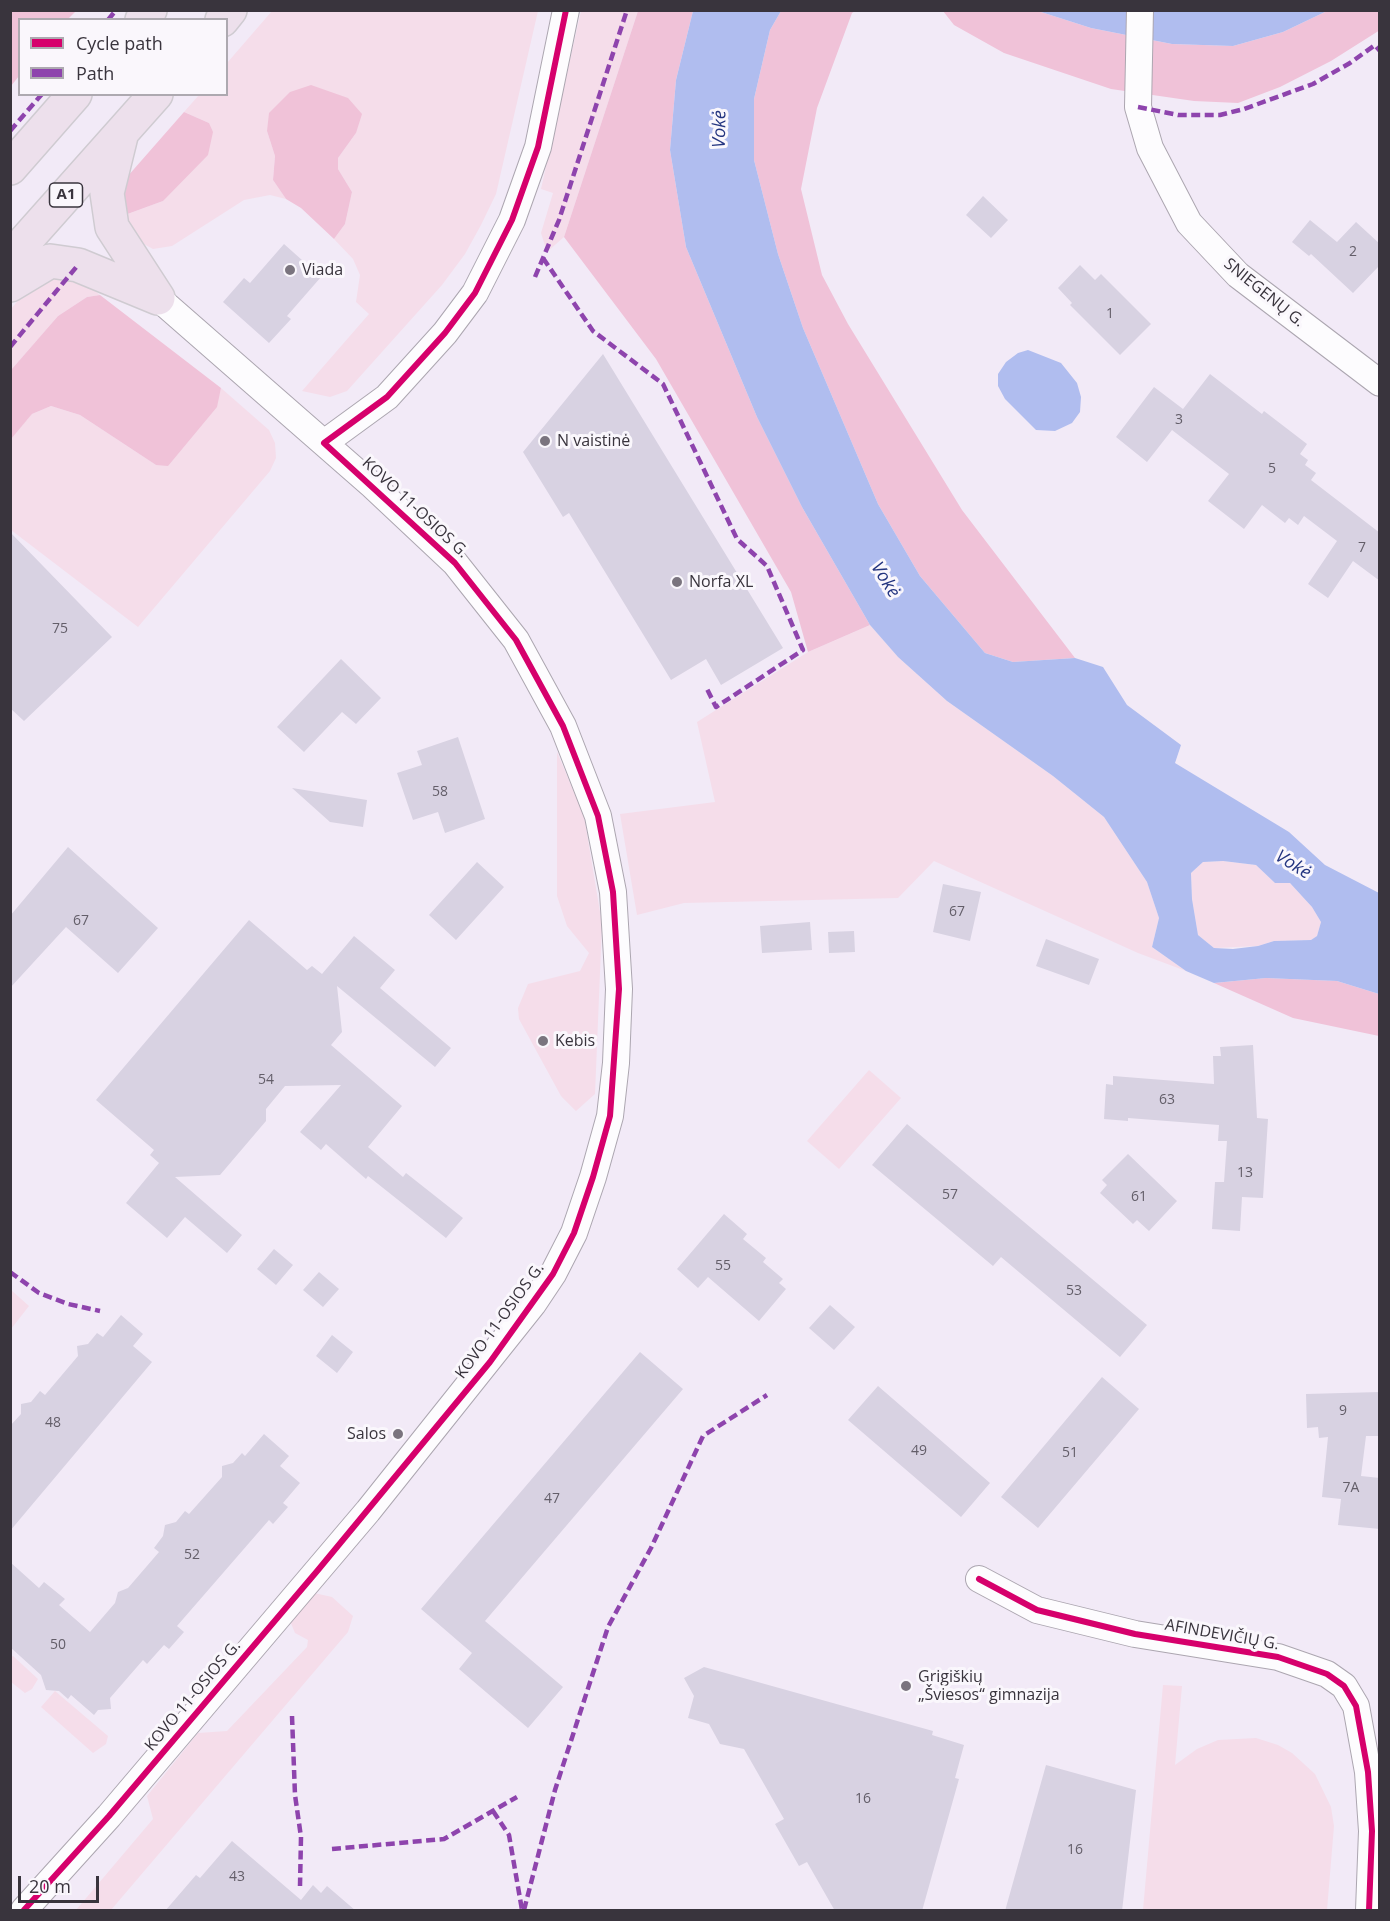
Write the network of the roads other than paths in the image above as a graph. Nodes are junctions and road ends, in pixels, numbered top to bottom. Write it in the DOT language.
graph roads {
  1 [pos="566,10"];
  2 [pos="1140,10"];
  3 [pos="73,96"];
  4 [pos="154,96"];
  5 [pos="122,132"];
  6 [pos="10,168"];
  7 [pos="10,258"];
  8 [pos="10,285"];
  9 [pos="158,298"];
  10 [pos="1380,383"];
  11 [pos="324,443"];
  12 [pos="979,1578"];
  13 [pos="24,1911"];
  14 [pos="1369,1911"];
  1 -- 11 [label="street"];
  2 -- 10 [label="street, SNIEGENŲ G."];
  3 -- 6 [label="highway"];
  4 -- 5 [label="highway, A1"];
  5 -- 7 [label="highway, A1"];
  5 -- 9 [label="highway"];
  8 -- 9 [label="highway"];
  9 -- 11 [label="street, KOVO 11-OSIOS G."];
  11 -- 13 [label="street, KOVO 11-OSIOS G."];
  12 -- 14 [label="street, AFINDEVIČIŲ G."];
}
